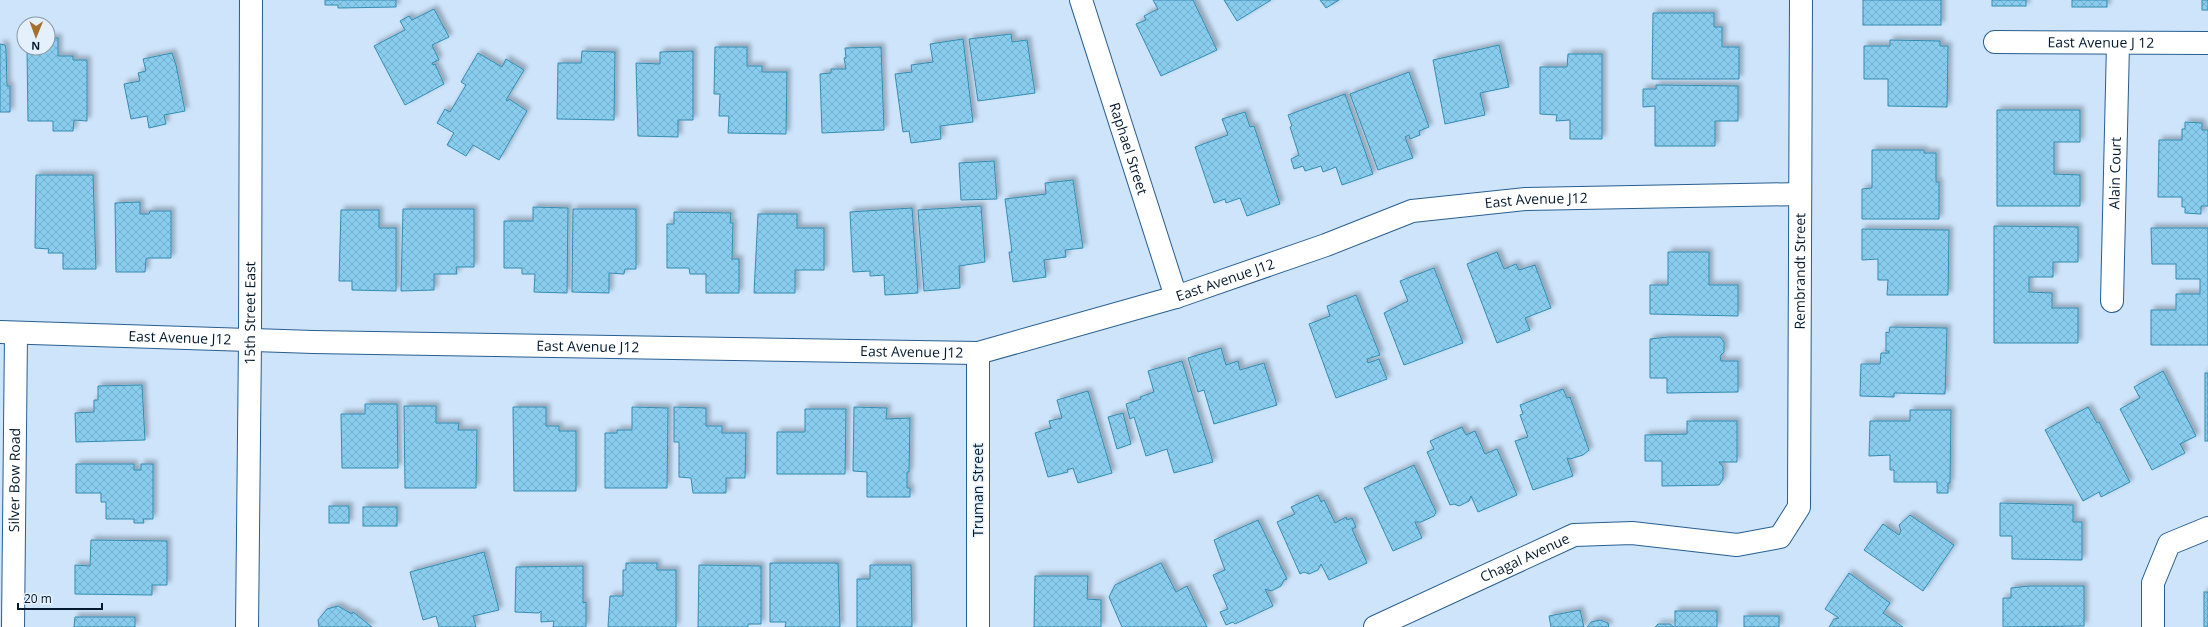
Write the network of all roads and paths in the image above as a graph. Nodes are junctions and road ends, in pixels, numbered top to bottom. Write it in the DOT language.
graph roads {
  1 [pos="251,0"];
  2 [pos="1081,0"];
  3 [pos="1801,0"];
  4 [pos="1995,42"];
  5 [pos="2208,43"];
  6 [pos="2118,44"];
  7 [pos="1800,194"];
  8 [pos="1176,297"];
  9 [pos="2112,301"];
  10 [pos="8,333"];
  11 [pos="250,341"];
  12 [pos="978,353"];
  13 [pos="2208,528"];
  14 [pos="1780,537"];
  15 [pos="13,627"];
  16 [pos="247,627"];
  17 [pos="978,627"];
  18 [pos="1375,627"];
  19 [pos="2153,627"];
  1 -- 11 [label="street, 15th Street East"];
  2 -- 8 [label="street, Raphael Street"];
  3 -- 7 [label="street, Rembrandt Street"];
  4 -- 6 [label="street, East Avenue J 12"];
  5 -- 6 [label="street, East Avenue J 12"];
  6 -- 9 [label="street, Alain Court"];
  7 -- 8 [label="street, East Avenue J12"];
  7 -- 14 [label="street, Rembrandt Street"];
  8 -- 12 [label="street, East Avenue J12"];
  10 -- 11 [label="street, East Avenue J12"];
  10 -- 15 [label="street, Silver Bow Road"];
  11 -- 12 [label="street, East Avenue J12"];
  11 -- 16 [label="street, 15th Street East"];
  12 -- 17 [label="street, Truman Street"];
  13 -- 19 [label="street"];
  14 -- 18 [label="street, Chagal Avenue"];
}
